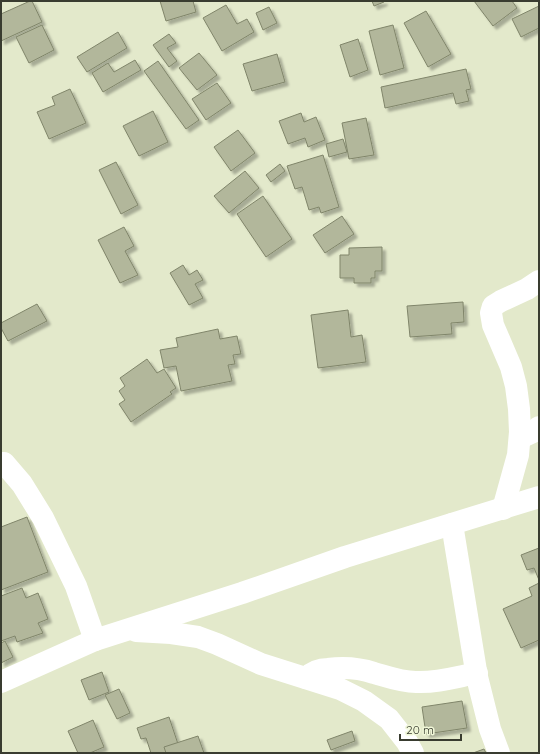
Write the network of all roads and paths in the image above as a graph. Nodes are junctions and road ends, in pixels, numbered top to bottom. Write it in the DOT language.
graph roads {
  1 [pos="539,281"];
  2 [pos="539,427"];
  3 [pos="520,438"];
  4 [pos="1,462"];
  5 [pos="539,497"];
  6 [pos="503,508"];
  7 [pos="452,524"];
  8 [pos="124,630"];
  9 [pos="95,640"];
  10 [pos="477,673"];
  11 [pos="306,678"];
  12 [pos="1,682"];
  13 [pos="413,753"];
  14 [pos="499,753"];
  1 -- 3 [label="street"];
  2 -- 3 [label="street"];
  3 -- 6 [label="street"];
  4 -- 9 [label="street"];
  5 -- 6 [label="street"];
  6 -- 7 [label="street"];
  7 -- 8 [label="street"];
  7 -- 10 [label="street"];
  8 -- 9 [label="street"];
  8 -- 11 [label="street"];
  9 -- 12 [label="street"];
  10 -- 11 [label="street"];
  10 -- 14 [label="street"];
  11 -- 13 [label="street"];
}
